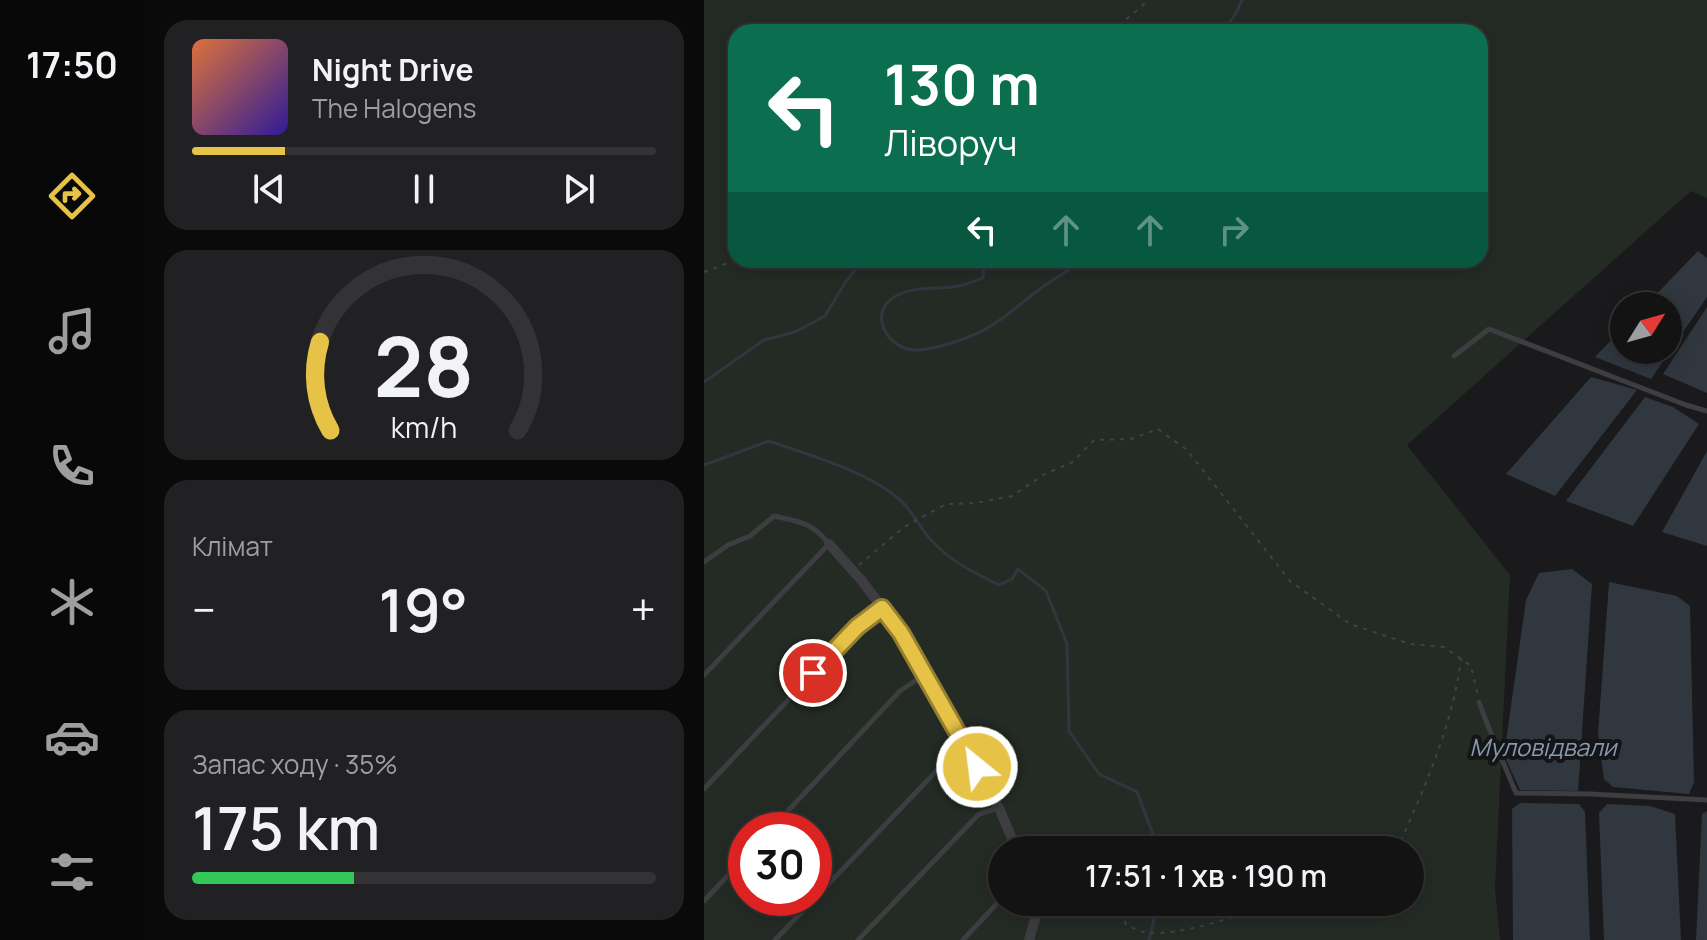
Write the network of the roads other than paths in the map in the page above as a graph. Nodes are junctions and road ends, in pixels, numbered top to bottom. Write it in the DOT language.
graph roads {
  1 [pos="1454,356"];
  2 [pos="1707,411"];
  3 [pos="829,544"];
  4 [pos="704,562"];
  5 [pos="882,608"];
  6 [pos="925,674"];
  7 [pos="704,675"];
  8 [pos="1479,702"];
  9 [pos="966,746"];
  10 [pos="704,789"];
  11 [pos="1707,800"];
  12 [pos="999,808"];
  13 [pos="787,812"];
  14 [pos="1011,836"];
  15 [pos="728,875"];
  16 [pos="704,901"];
  17 [pos="988,913"];
  18 [pos="1036,916"];
  19 [pos="775,940"];
  20 [pos="858,940"];
  21 [pos="963,940"];
  22 [pos="1029,940"];
  1 -- 2 [label="lane"];
  3 -- 4 [label="lane"];
  3 -- 5 [label="street"];
  3 -- 7 [label="lane"];
  5 -- 6 [label="street"];
  5 -- 10 [label="lane"];
  6 -- 9 [label="street"];
  6 -- 13 [label="lane"];
  8 -- 11 [label="lane"];
  9 -- 12 [label="street"];
  9 -- 19 [label="lane"];
  12 -- 14 [label="street"];
  12 -- 20 [label="lane"];
  15 -- 16 [label="lane"];
  17 -- 21 [label="lane"];
  18 -- 22 [label="street"];
}
